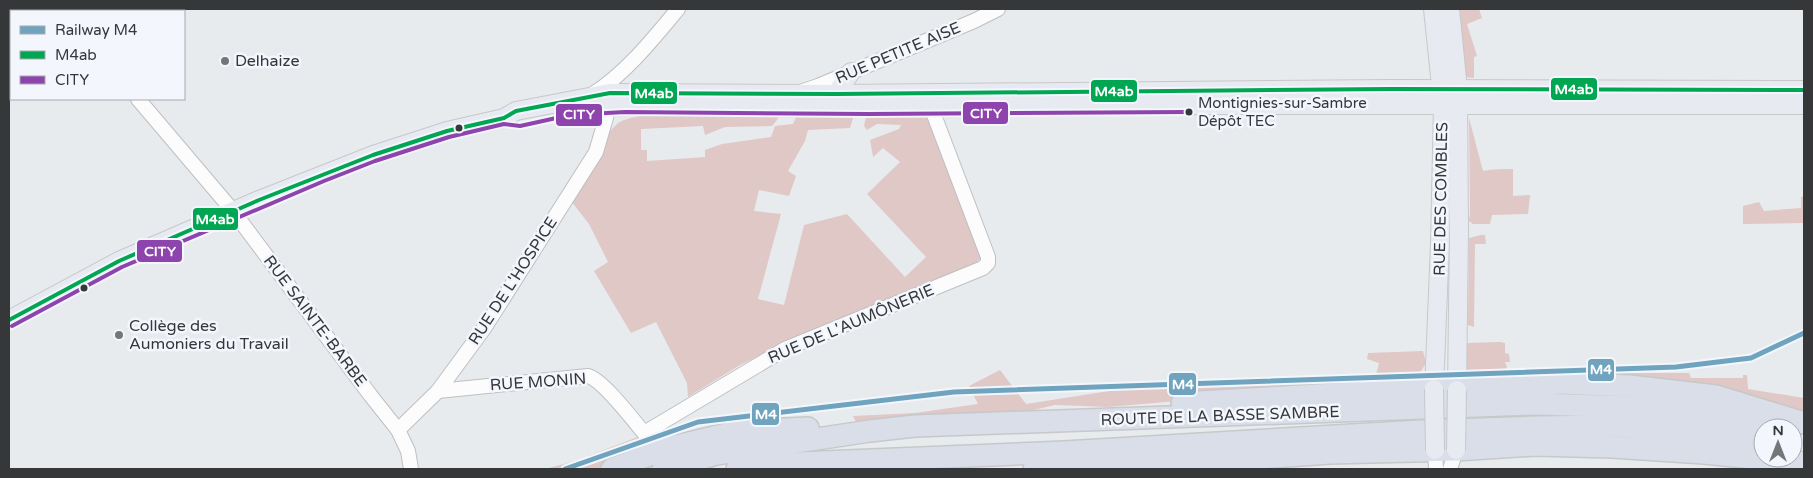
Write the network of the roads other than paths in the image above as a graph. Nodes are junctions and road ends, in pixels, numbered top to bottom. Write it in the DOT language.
graph roads {
  1 [pos="678,9"];
  2 [pos="998,9"];
  3 [pos="1433,9"];
  4 [pos="1450,9"];
  5 [pos="851,72"];
  6 [pos="1804,90"];
  7 [pos="1371,91"];
  8 [pos="615,92"];
  9 [pos="773,94"];
  10 [pos="795,94"];
  11 [pos="837,94"];
  12 [pos="1450,97"];
  13 [pos="139,100"];
  14 [pos="1247,105"];
  15 [pos="1804,105"];
  16 [pos="760,107"];
  17 [pos="931,107"];
  18 [pos="504,118"];
  19 [pos="233,211"];
  20 [pos="9,320"];
  21 [pos="1434,389"];
  22 [pos="1457,390"];
  23 [pos="438,391"];
  24 [pos="1753,423"];
  25 [pos="1804,423"];
  26 [pos="989,424"];
  27 [pos="398,430"];
  28 [pos="870,431"];
  29 [pos="644,433"];
  30 [pos="1753,442"];
  31 [pos="1064,452"];
  32 [pos="1436,460"];
  33 [pos="1453,460"];
  34 [pos="798,463"];
  35 [pos="1804,463"];
  36 [pos="411,469"];
  37 [pos="612,469"];
  38 [pos="663,469"];
  39 [pos="737,469"];
  40 [pos="831,469"];
  41 [pos="990,469"];
  42 [pos="1034,469"];
  1 -- 8 [label="street"];
  2 -- 5 [label="street, RUE PETITE AISE"];
  3 -- 12 [label="main road, RUE DES COMBLES"];
  4 -- 12 [label="main road"];
  5 -- 10 [label="street, RUE PETITE AISE"];
  5 -- 11 [label="main road"];
  6 -- 12 [label="main road"];
  7 -- 11 [label="main road"];
  7 -- 12 [label="main road"];
  7 -- 14 [label="main road"];
  8 -- 9 [label="main road"];
  8 -- 9 [label="main road"];
  8 -- 16 [label="main road"];
  8 -- 18 [label="main road"];
  8 -- 18 [label="main road"];
  8 -- 23 [label="street, RUE DE L'HOSPICE"];
  9 -- 10 [label="main road"];
  10 -- 11 [label="main road"];
  11 -- 16 [label="main road"];
  12 -- 14 [label="main road"];
  12 -- 15 [label="main road"];
  12 -- 21 [label="main road, RUE DES COMBLES"];
  12 -- 22 [label="main road, RUE DES COMBLES"];
  13 -- 19 [label="street, RUE SAINTE-BARBE"];
  14 -- 17 [label="main road"];
  16 -- 17 [label="main road"];
  17 -- 29 [label="street, RUE DE L'AUMÔNERIE"];
  18 -- 19 [label="main road"];
  19 -- 20 [label="main road"];
  19 -- 27 [label="street, RUE SAINTE-BARBE"];
  21 -- 22 [label="highway"];
  21 -- 26 [label="highway"];
  21 -- 32 [label="main road, RUE DES COMBLES, bridge"];
  22 -- 25 [label="highway"];
  22 -- 33 [label="main road, RUE DES COMBLES, bridge"];
  23 -- 27 [label="street, RUE DE L'HOSPICE"];
  23 -- 29 [label="street, RUE MONIN"];
  24 -- 26 [label="highway, ROUTE DE LA BASSE SAMBRE"];
  26 -- 28 [label="highway, ROUTE DE LA BASSE SAMBRE"];
  27 -- 36 [label="street, RUE SAINTE-BARBE"];
  28 -- 37 [label="highway"];
  28 -- 38 [label="highway, ROUTE DE LA BASSE SAMBRE"];
  30 -- 31 [label="highway, ROUTE DE LA BASSE SAMBRE"];
  31 -- 34 [label="highway, ROUTE DE LA BASSE SAMBRE"];
  31 -- 41 [label="highway"];
  32 -- 33 [label="highway"];
  32 -- 42 [label="highway"];
  33 -- 35 [label="highway"];
  34 -- 39 [label="highway, ROUTE DE LA BASSE SAMBRE"];
  34 -- 40 [label="highway"];
}
